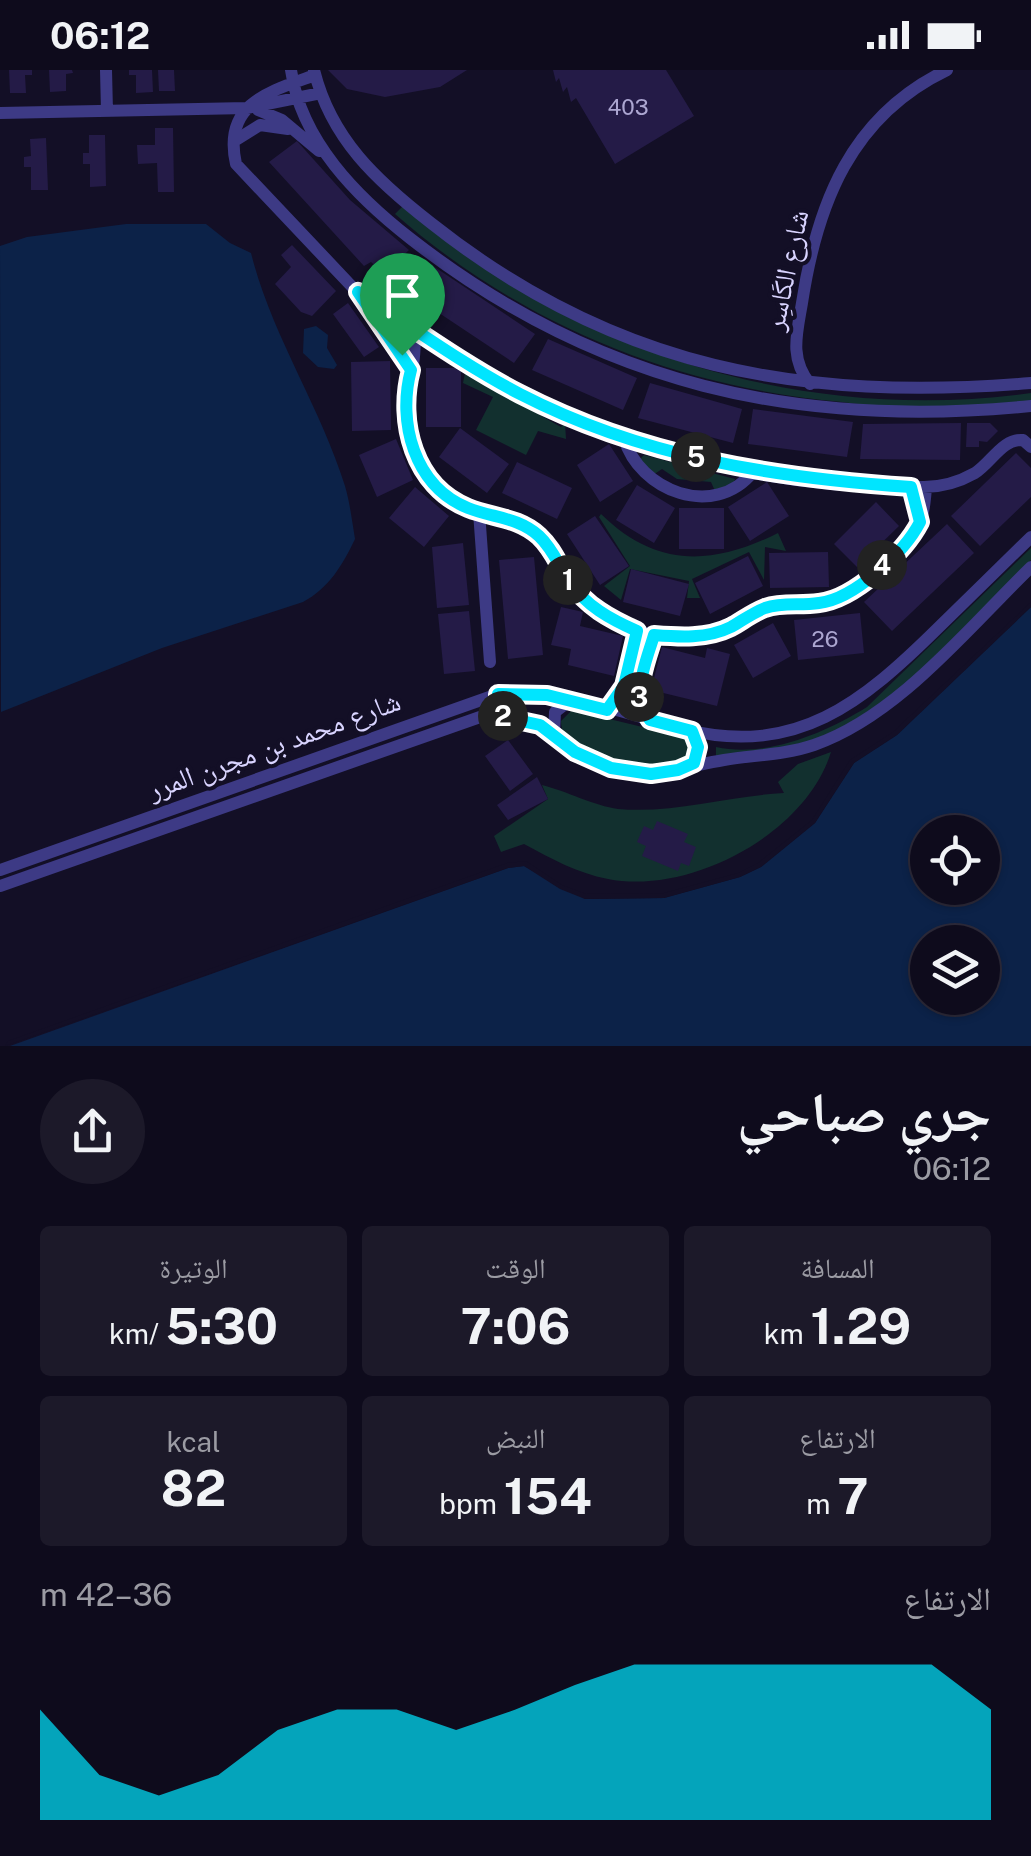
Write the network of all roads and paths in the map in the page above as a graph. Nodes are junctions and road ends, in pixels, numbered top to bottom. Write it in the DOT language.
graph roads {
  1 [pos="106,70"];
  2 [pos="946,70"];
  3 [pos="315,72"];
  4 [pos="292,76"];
  5 [pos="321,92"];
  6 [pos="298,99"];
  7 [pos="247,108"];
  8 [pos="107,111"];
  9 [pos="0,114"];
  10 [pos="298,132"];
  11 [pos="236,140"];
  12 [pos="332,163"];
  13 [pos="358,292"];
  14 [pos="414,328"];
  15 [pos="446,349"];
  16 [pos="794,352"];
  17 [pos="411,370"];
  18 [pos="770,378"];
  19 [pos="1031,382"];
  20 [pos="810,384"];
  21 [pos="1028,408"];
  22 [pos="624,438"];
  23 [pos="1031,448"];
  24 [pos="753,472"];
  25 [pos="911,487"];
  26 [pos="926,487"];
  27 [pos="479,512"];
  28 [pos="920,522"];
  29 [pos="1031,537"];
  30 [pos="1031,567"];
  31 [pos="637,631"];
  32 [pos="654,635"];
  33 [pos="490,662"];
  34 [pos="498,694"];
  35 [pos="569,701"];
  36 [pos="607,710"];
  37 [pos="498,716"];
  38 [pos="650,720"];
  39 [pos="692,731"];
  40 [pos="554,736"];
  41 [pos="691,767"];
  42 [pos="69,845"];
  43 [pos="74,860"];
  44 [pos="0,870"];
  45 [pos="0,886"];
  1 -- 8 [label="street"];
  2 -- 16 [label="street, شارع الكَاسِر"];
  3 -- 4 [label="street"];
  3 -- 5 [label="street"];
  4 -- 6 [label="street"];
  4 -- 7 [label="street"];
  5 -- 6 [label="street"];
  5 -- 18 [label="street"];
  6 -- 7 [label="street"];
  6 -- 12 [label="street"];
  7 -- 8 [label="street"];
  7 -- 10 [label="street"];
  7 -- 11 [label="street"];
  8 -- 9 [label="street"];
  10 -- 11 [label="street"];
  10 -- 12 [label="street"];
  11 -- 13 [label="street"];
  12 -- 21 [label="street"];
  13 -- 14 [label="street"];
  13 -- 17 [label="street"];
  14 -- 15 [label="street"];
  14 -- 17 [label="street"];
  15 -- 17 [label="street"];
  15 -- 22 [label="street"];
  16 -- 18 [label="street, شارع الكَاسِر"];
  16 -- 20 [label="street, شارع الكَاسِر"];
  17 -- 27 [label="street"];
  18 -- 20 [label="street"];
  19 -- 20 [label="street"];
  22 -- 24 [label="street"];
  22 -- 24 [label="street"];
  23 -- 26 [label="street"];
  24 -- 25 [label="street"];
  25 -- 26 [label="street"];
  25 -- 28 [label="street"];
  26 -- 28 [label="street"];
  27 -- 31 [label="street"];
  27 -- 33 [label="street"];
  28 -- 32 [label="street"];
  29 -- 39 [label="street, شارع محمد بن مجرن المرر"];
  30 -- 41 [label="street, شارع محمد بن مجرن المرر"];
  31 -- 32 [label="street"];
  31 -- 36 [label="street"];
  32 -- 38 [label="street"];
  34 -- 35 [label="street, شارع محمد بن مجرن المرر"];
  34 -- 37 [label="street"];
  34 -- 42 [label="street, شارع محمد بن مجرن المرر"];
  35 -- 36 [label="street, شارع محمد بن مجرن المرر"];
  35 -- 40 [label="street"];
  36 -- 38 [label="street, شارع محمد بن مجرن المرر"];
  37 -- 40 [label="street, شارع محمد بن مجرن المرر"];
  37 -- 43 [label="street, شارع محمد بن مجرن المرر"];
  38 -- 39 [label="street, شارع محمد بن مجرن المرر"];
  39 -- 41 [label="street"];
  40 -- 41 [label="street, شارع محمد بن مجرن المرر"];
  42 -- 43 [label="street"];
  42 -- 44 [label="street, شارع محمد بن مجرن المرر"];
  43 -- 45 [label="street, شارع محمد بن مجرن المرر"];
}
